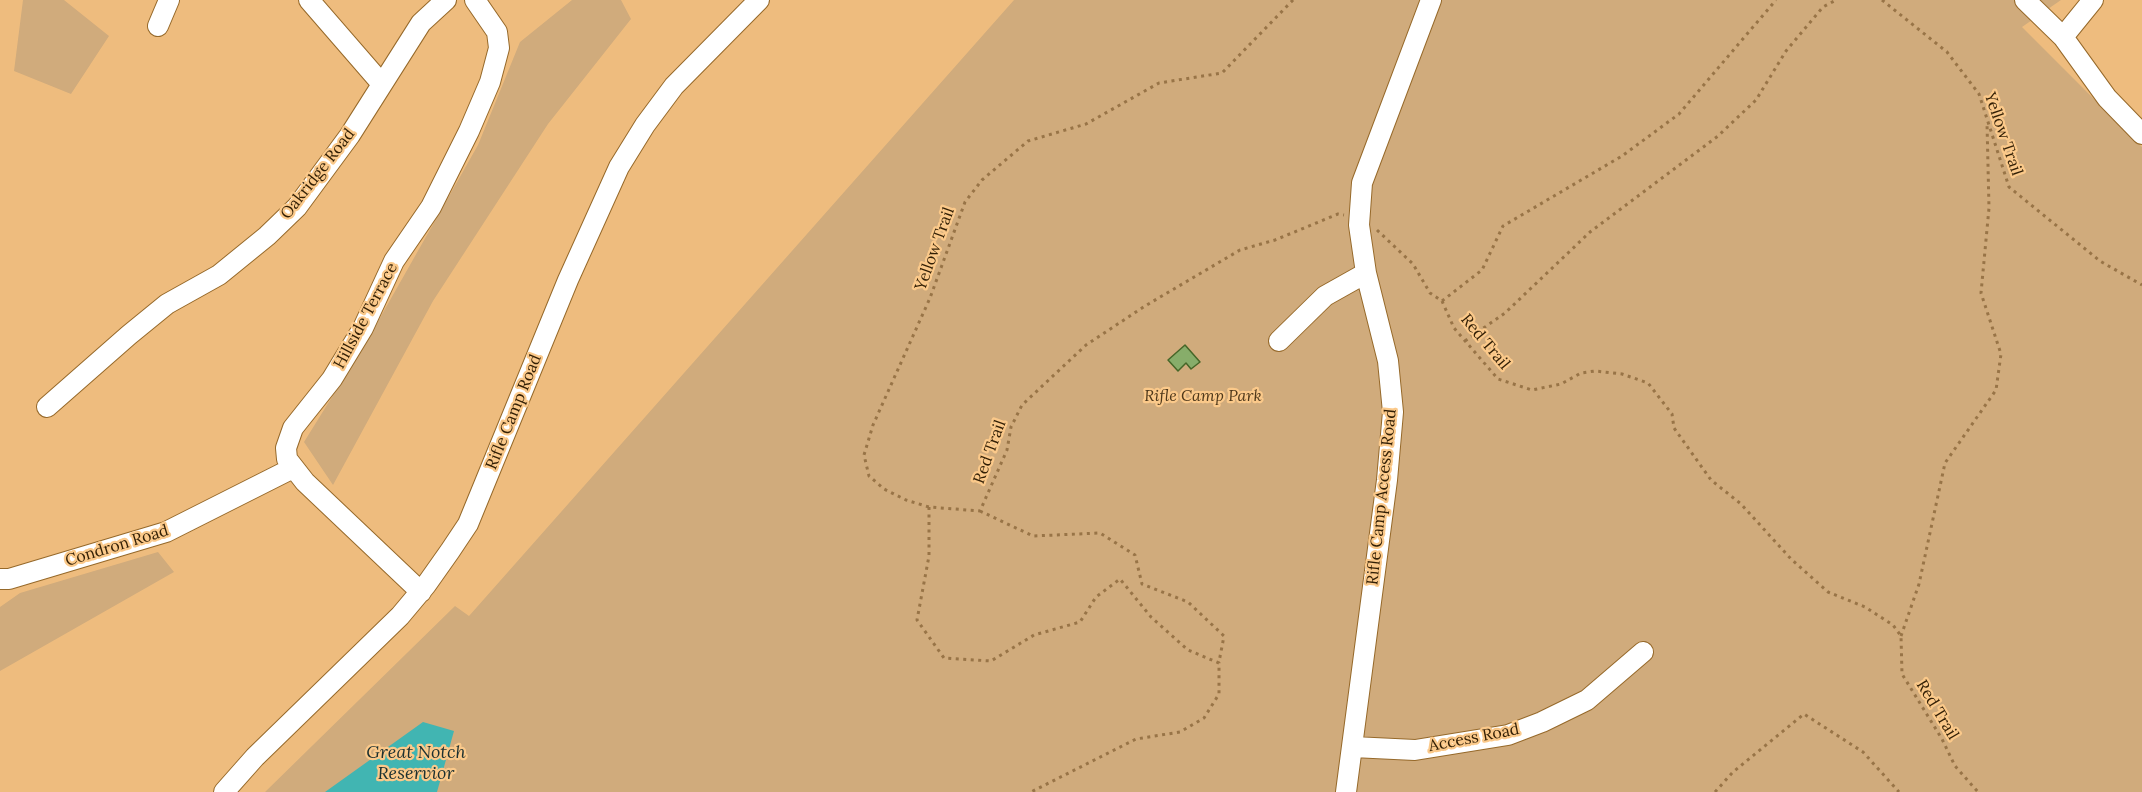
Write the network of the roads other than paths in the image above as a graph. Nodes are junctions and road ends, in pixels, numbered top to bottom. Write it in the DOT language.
graph roads {
  1 [pos="169,0"];
  2 [pos="309,0"];
  3 [pos="446,0"];
  4 [pos="475,0"];
  5 [pos="759,0"];
  6 [pos="1431,0"];
  7 [pos="2025,0"];
  8 [pos="2093,0"];
  9 [pos="158,26"];
  10 [pos="2063,37"];
  11 [pos="381,83"];
  12 [pos="2142,134"];
  13 [pos="1366,273"];
  14 [pos="1279,341"];
  15 [pos="47,408"];
  16 [pos="293,468"];
  17 [pos="0,579"];
  18 [pos="421,592"];
  19 [pos="1644,652"];
  20 [pos="1353,747"];
  21 [pos="224,792"];
  22 [pos="1346,792"];
  1 -- 9 [label="street"];
  2 -- 11 [label="street"];
  3 -- 11 [label="street, Oakridge Road"];
  4 -- 16 [label="street, Hillside Terrace"];
  5 -- 18 [label="street, Rifle Camp Road"];
  6 -- 13 [label="street, Rifle Camp Access Road"];
  7 -- 10 [label="street"];
  8 -- 10 [label="street"];
  10 -- 12 [label="street"];
  11 -- 15 [label="street, Oakridge Road"];
  13 -- 14 [label="street"];
  13 -- 20 [label="street, Rifle Camp Access Road"];
  16 -- 17 [label="street, Condron Road"];
  16 -- 18 [label="street"];
  18 -- 21 [label="street, Rifle Camp Road"];
  19 -- 20 [label="street, Access Road"];
  20 -- 22 [label="street, Rifle Camp Access Road"];
}
